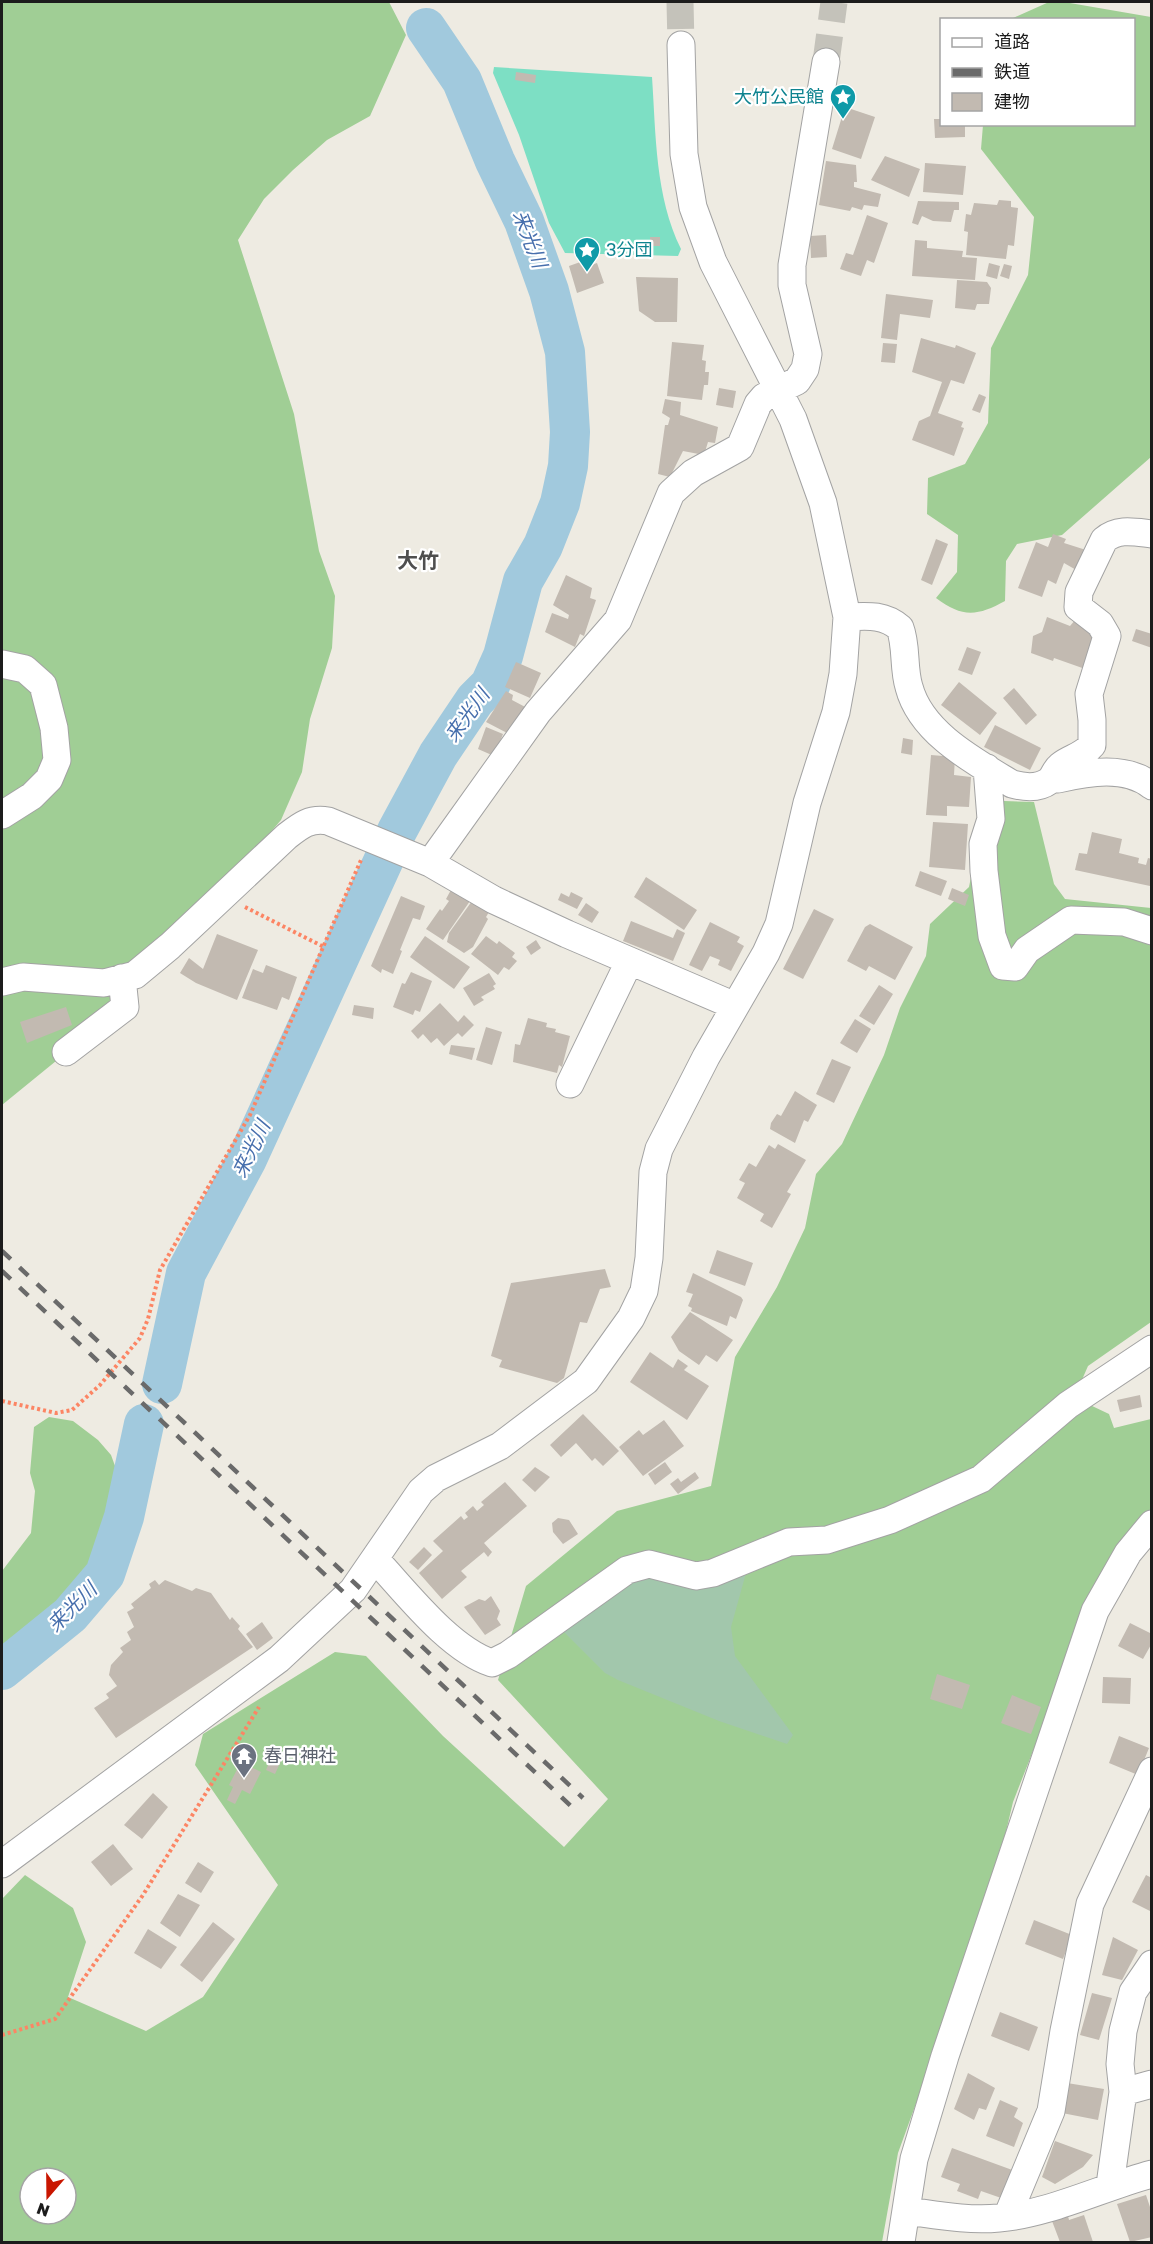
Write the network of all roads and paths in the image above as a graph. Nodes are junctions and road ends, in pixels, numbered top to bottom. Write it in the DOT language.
graph roads {
  1 [pos="681,45"];
  2 [pos="826,62"];
  3 [pos="778,390"];
  4 [pos="1152,534"];
  5 [pos="847,617"];
  6 [pos="2,664"];
  7 [pos="987,768"];
  8 [pos="1048,782"];
  9 [pos="1152,786"];
  10 [pos="2,815"];
  11 [pos="371,837"];
  12 [pos="423,860"];
  13 [pos="221,898"];
  14 [pos="1152,931"];
  15 [pos="324,946"];
  16 [pos="629,962"];
  17 [pos="122,978"];
  18 [pos="2,982"];
  19 [pos="735,1006"];
  20 [pos="66,1052"];
  21 [pos="570,1084"];
  22 [pos="1152,1349"];
  23 [pos="2,1401"];
  24 [pos="1152,1524"];
  25 [pos="375,1559"];
  26 [pos="260,1705"];
  27 [pos="1152,1771"];
  28 [pos="2,1864"];
  29 [pos="1152,1964"];
  30 [pos="2,2035"];
  31 [pos="1152,2084"];
  32 [pos="1123,2092"];
  33 [pos="1152,2174"];
  34 [pos="1110,2185"];
  35 [pos="907,2211"];
  36 [pos="1007,2217"];
  37 [pos="901,2242"];
  1 -- 3 [label="street"];
  2 -- 3 [label="street"];
  3 -- 5 [label="street"];
  3 -- 12 [label="street"];
  4 -- 8 [label="street"];
  5 -- 7 [label="street"];
  5 -- 19 [label="street"];
  6 -- 10 [label="street"];
  7 -- 8 [label="street"];
  7 -- 14 [label="street"];
  8 -- 9 [label="street"];
  11 -- 12 [label="street"];
  11 -- 13 [label="street"];
  11 -- 15 [label="path"];
  12 -- 16 [label="street"];
  13 -- 15 [label="path"];
  13 -- 17 [label="street"];
  15 -- 23 [label="path"];
  16 -- 19 [label="street"];
  16 -- 21 [label="street"];
  17 -- 18 [label="street"];
  17 -- 20 [label="street"];
  19 -- 25 [label="street"];
  22 -- 25 [label="street"];
  24 -- 35 [label="street"];
  25 -- 28 [label="street"];
  26 -- 30 [label="path"];
  27 -- 36 [label="street"];
  29 -- 32 [label="street"];
  31 -- 32 [label="street"];
  32 -- 34 [label="street"];
  33 -- 34 [label="street"];
  34 -- 36 [label="street"];
  35 -- 36 [label="street"];
  35 -- 37 [label="street"];
}
